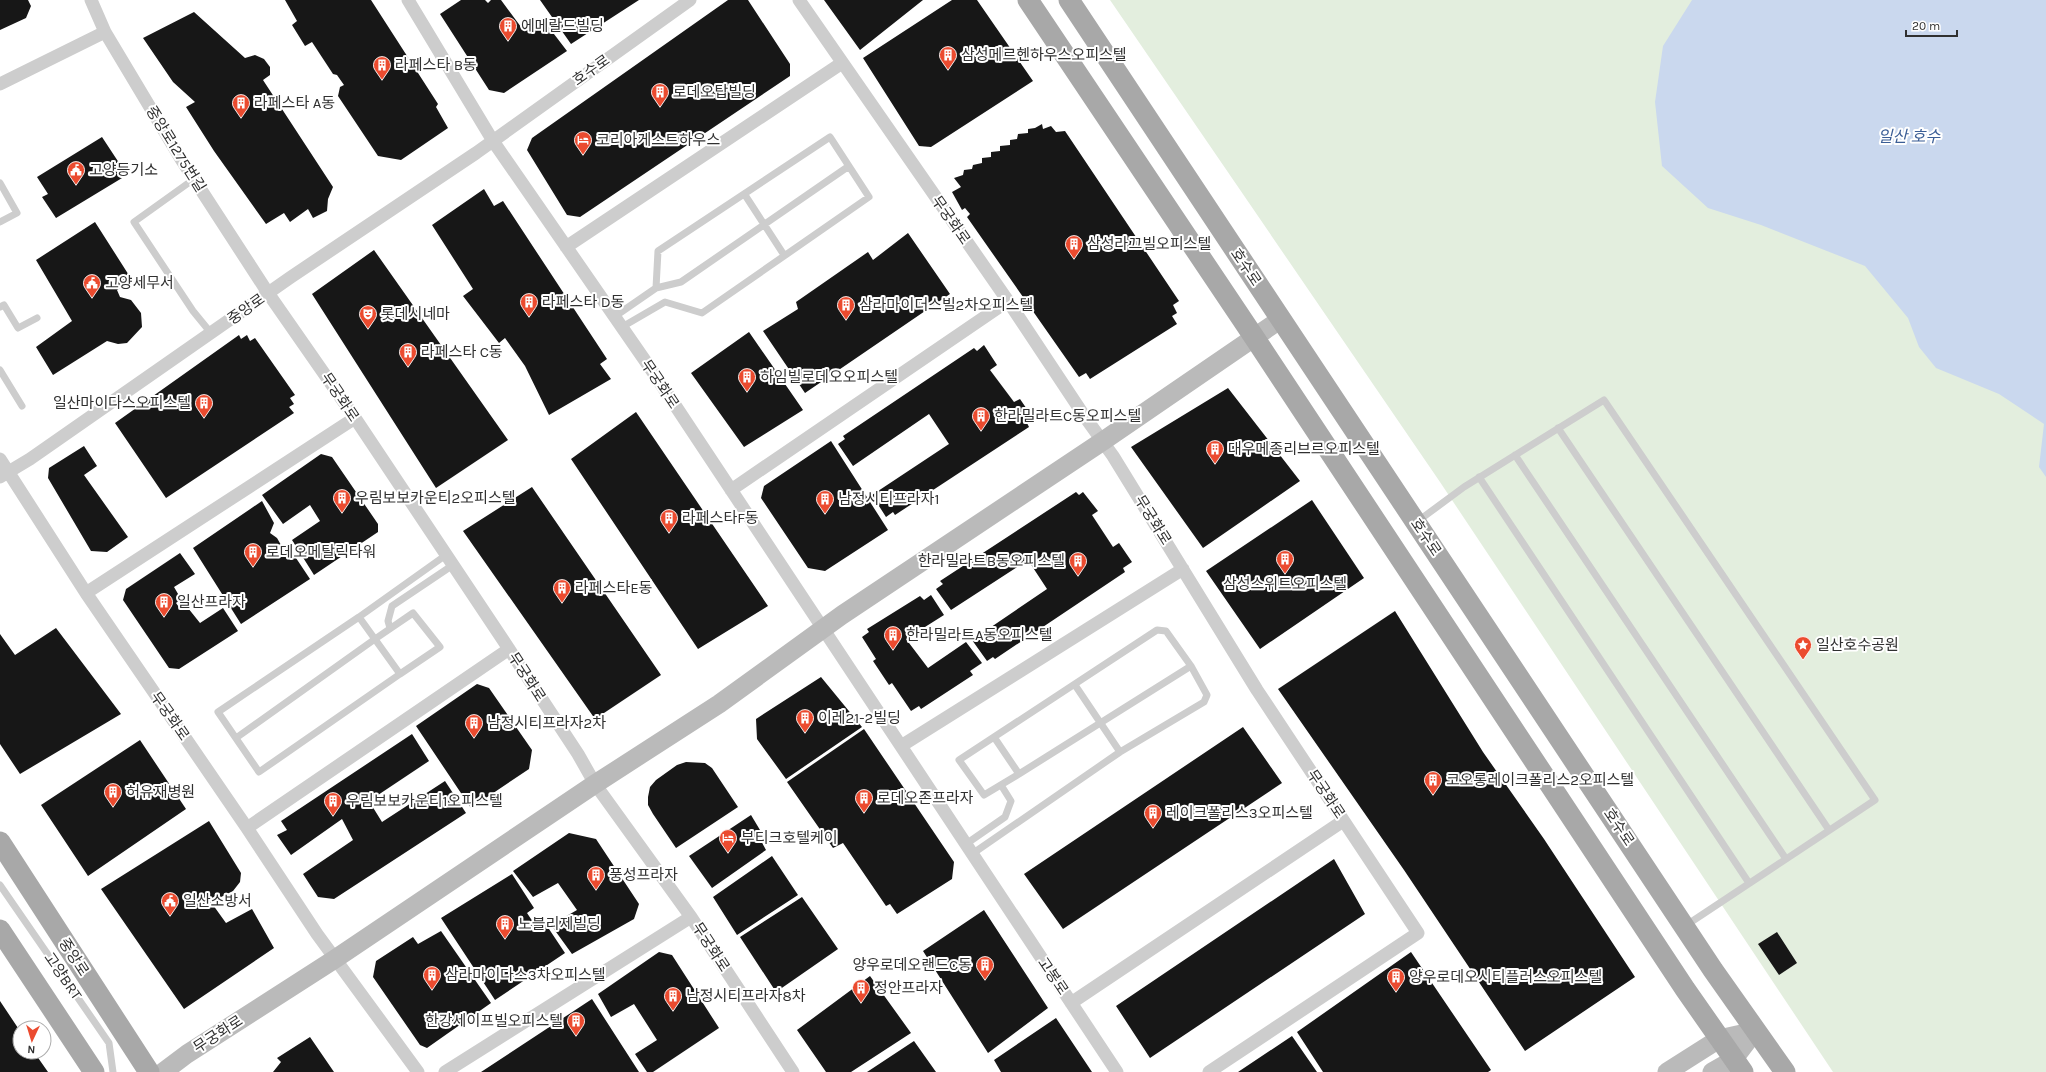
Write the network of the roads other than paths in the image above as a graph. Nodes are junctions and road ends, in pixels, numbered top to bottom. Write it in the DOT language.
graph roads {
  1 [pos="91,0"];
  2 [pos="408,0"];
  3 [pos="690,0"];
  4 [pos="799,0"];
  5 [pos="1028,0"];
  6 [pos="1069,0"];
  7 [pos="105,32"];
  8 [pos="842,63"];
  9 [pos="0,84"];
  10 [pos="493,141"];
  11 [pos="849,166"];
  12 [pos="194,179"];
  13 [pos="0,183"];
  14 [pos="745,195"];
  15 [pos="0,222"];
  16 [pos="765,224"];
  17 [pos="566,247"];
  18 [pos="784,255"];
  19 [pos="656,288"];
  20 [pos="268,293"];
  21 [pos="1008,301"];
  22 [pos="0,307"];
  23 [pos="37,318"];
  24 [pos="1281,319"];
  25 [pos="618,322"];
  26 [pos="211,333"];
  27 [pos="1254,337"];
  28 [pos="0,370"];
  29 [pos="22,406"];
  30 [pos="354,418"];
  31 [pos="1558,428"];
  32 [pos="1103,441"];
  33 [pos="1515,455"];
  34 [pos="0,459"];
  35 [pos="4,474"];
  36 [pos="1479,477"];
  37 [pos="731,490"];
  38 [pos="1416,522"];
  39 [pos="450,560"];
  40 [pos="1183,569"];
  41 [pos="86,593"];
  42 [pos="359,617"];
  43 [pos="390,628"];
  44 [pos="824,629"];
  45 [pos="375,639"];
  46 [pos="509,649"];
  47 [pos="1191,666"];
  48 [pos="400,674"];
  49 [pos="1075,686"];
  50 [pos="1100,722"];
  51 [pos="994,737"];
  52 [pos="236,738"];
  53 [pos="901,746"];
  54 [pos="1120,752"];
  55 [pos="1019,774"];
  56 [pos="595,784"];
  57 [pos="1001,785"];
  58 [pos="1343,820"];
  59 [pos="247,828"];
  60 [pos="1828,830"];
  61 [pos="0,842"];
  62 [pos="969,849"];
  63 [pos="1786,859"];
  64 [pos="989,880"];
  65 [pos="1749,883"];
  66 [pos="0,884"];
  67 [pos="691,917"];
  68 [pos="1685,926"];
  69 [pos="0,930"];
  70 [pos="335,959"];
  71 [pos="1071,1003"];
  72 [pos="1755,1031"];
  73 [pos="1718,1039"];
  74 [pos="1738,1066"];
  75 [pos="94,1072"];
  76 [pos="113,1072"];
  77 [pos="149,1072"];
  78 [pos="163,1072"];
  79 [pos="418,1072"];
  80 [pos="445,1072"];
  81 [pos="793,1072"];
  82 [pos="1117,1072"];
  83 [pos="1209,1072"];
  84 [pos="1667,1072"];
  85 [pos="1712,1072"];
  86 [pos="1785,1072"];
  1 -- 7 [label="street, 중앙로1275번길"];
  2 -- 10 [label="street"];
  3 -- 10 [label="street, 호수로"];
  4 -- 8 [label="street, 무궁화로"];
  5 -- 27 [label="main road"];
  6 -- 24 [label="main road, 호수로"];
  7 -- 9 [label="street"];
  7 -- 12 [label="street, 중앙로1275번길"];
  8 -- 17 [label="street"];
  8 -- 21 [label="street, 무궁화로"];
  10 -- 17 [label="street, 무궁화로"];
  10 -- 20 [label="street, 중앙로"];
  11 -- 14 [label="lane"];
  11 -- 16 [label="lane"];
  11 -- 18 [label="lane"];
  12 -- 20 [label="street, 중앙로1275번길"];
  12 -- 26 [label="lane"];
  13 -- 15 [label="lane"];
  14 -- 16 [label="lane"];
  14 -- 19 [label="lane"];
  16 -- 18 [label="lane"];
  16 -- 19 [label="lane"];
  17 -- 25 [label="street, 무궁화로"];
  18 -- 25 [label="lane"];
  19 -- 25 [label="lane"];
  20 -- 26 [label="street, 중앙로"];
  20 -- 30 [label="street, 무궁화로"];
  21 -- 32 [label="street, 무궁화로"];
  21 -- 37 [label="street"];
  22 -- 23 [label="lane"];
  24 -- 27 [label="main road, 무궁화로"];
  24 -- 38 [label="main road, 호수로"];
  25 -- 37 [label="street, 무궁화로"];
  26 -- 35 [label="street, 중앙로"];
  27 -- 32 [label="main road, 무궁화로"];
  27 -- 73 [label="main road"];
  28 -- 29 [label="lane"];
  30 -- 39 [label="street, 무궁화로"];
  30 -- 41 [label="street"];
  31 -- 33 [label="lane"];
  31 -- 60 [label="lane"];
  31 -- 60 [label="lane"];
  32 -- 40 [label="street, 무궁화로"];
  32 -- 44 [label="main road, 무궁화로"];
  33 -- 36 [label="lane"];
  33 -- 63 [label="lane"];
  34 -- 35 [label="street"];
  35 -- 41 [label="street, 무궁화로"];
  36 -- 38 [label="lane"];
  36 -- 65 [label="lane"];
  37 -- 44 [label="street, 무궁화로"];
  38 -- 68 [label="main road, 호수로"];
  39 -- 42 [label="lane"];
  39 -- 43 [label="lane"];
  39 -- 46 [label="street, 무궁화로"];
  40 -- 53 [label="street"];
  40 -- 58 [label="street, 무궁화로"];
  41 -- 59 [label="street, 무궁화로"];
  42 -- 45 [label="lane"];
  42 -- 52 [label="lane"];
  43 -- 45 [label="lane"];
  43 -- 48 [label="lane"];
  44 -- 53 [label="street, 무궁화로"];
  44 -- 56 [label="main road, 무궁화로"];
  45 -- 48 [label="lane"];
  45 -- 52 [label="lane"];
  46 -- 56 [label="street, 무궁화로"];
  46 -- 59 [label="street"];
  47 -- 49 [label="lane"];
  47 -- 50 [label="lane"];
  47 -- 54 [label="lane"];
  48 -- 52 [label="lane"];
  49 -- 50 [label="lane"];
  49 -- 51 [label="lane"];
  50 -- 54 [label="lane"];
  50 -- 55 [label="lane"];
  51 -- 55 [label="lane"];
  51 -- 57 [label="lane"];
  53 -- 62 [label="street, 무궁화로"];
  54 -- 62 [label="lane"];
  55 -- 57 [label="lane"];
  56 -- 67 [label="street, 무궁화로"];
  56 -- 70 [label="main road, 무궁화로"];
  57 -- 62 [label="lane"];
  58 -- 71 [label="street"];
  58 -- 83 [label="street, 무궁화로"];
  59 -- 70 [label="street, 무궁화로"];
  60 -- 63 [label="lane"];
  61 -- 77 [label="main road, 중앙로"];
  62 -- 64 [label="street, 무궁화로"];
  63 -- 65 [label="lane"];
  64 -- 71 [label="street, 고봉로"];
  65 -- 68 [label="lane"];
  66 -- 76 [label="lane, 고양BRT"];
  67 -- 80 [label="street"];
  67 -- 81 [label="street, 무궁화로"];
  68 -- 72 [label="main road, 호수로"];
  69 -- 75 [label="main road"];
  70 -- 78 [label="main road, 무궁화로"];
  70 -- 79 [label="street, 무궁화로"];
  71 -- 82 [label="street, 고봉로"];
  72 -- 73 [label="main road"];
  72 -- 74 [label="main road"];
  72 -- 86 [label="main road, 호수로"];
  73 -- 74 [label="main road"];
  73 -- 84 [label="main road"];
  74 -- 85 [label="main road"];
}
